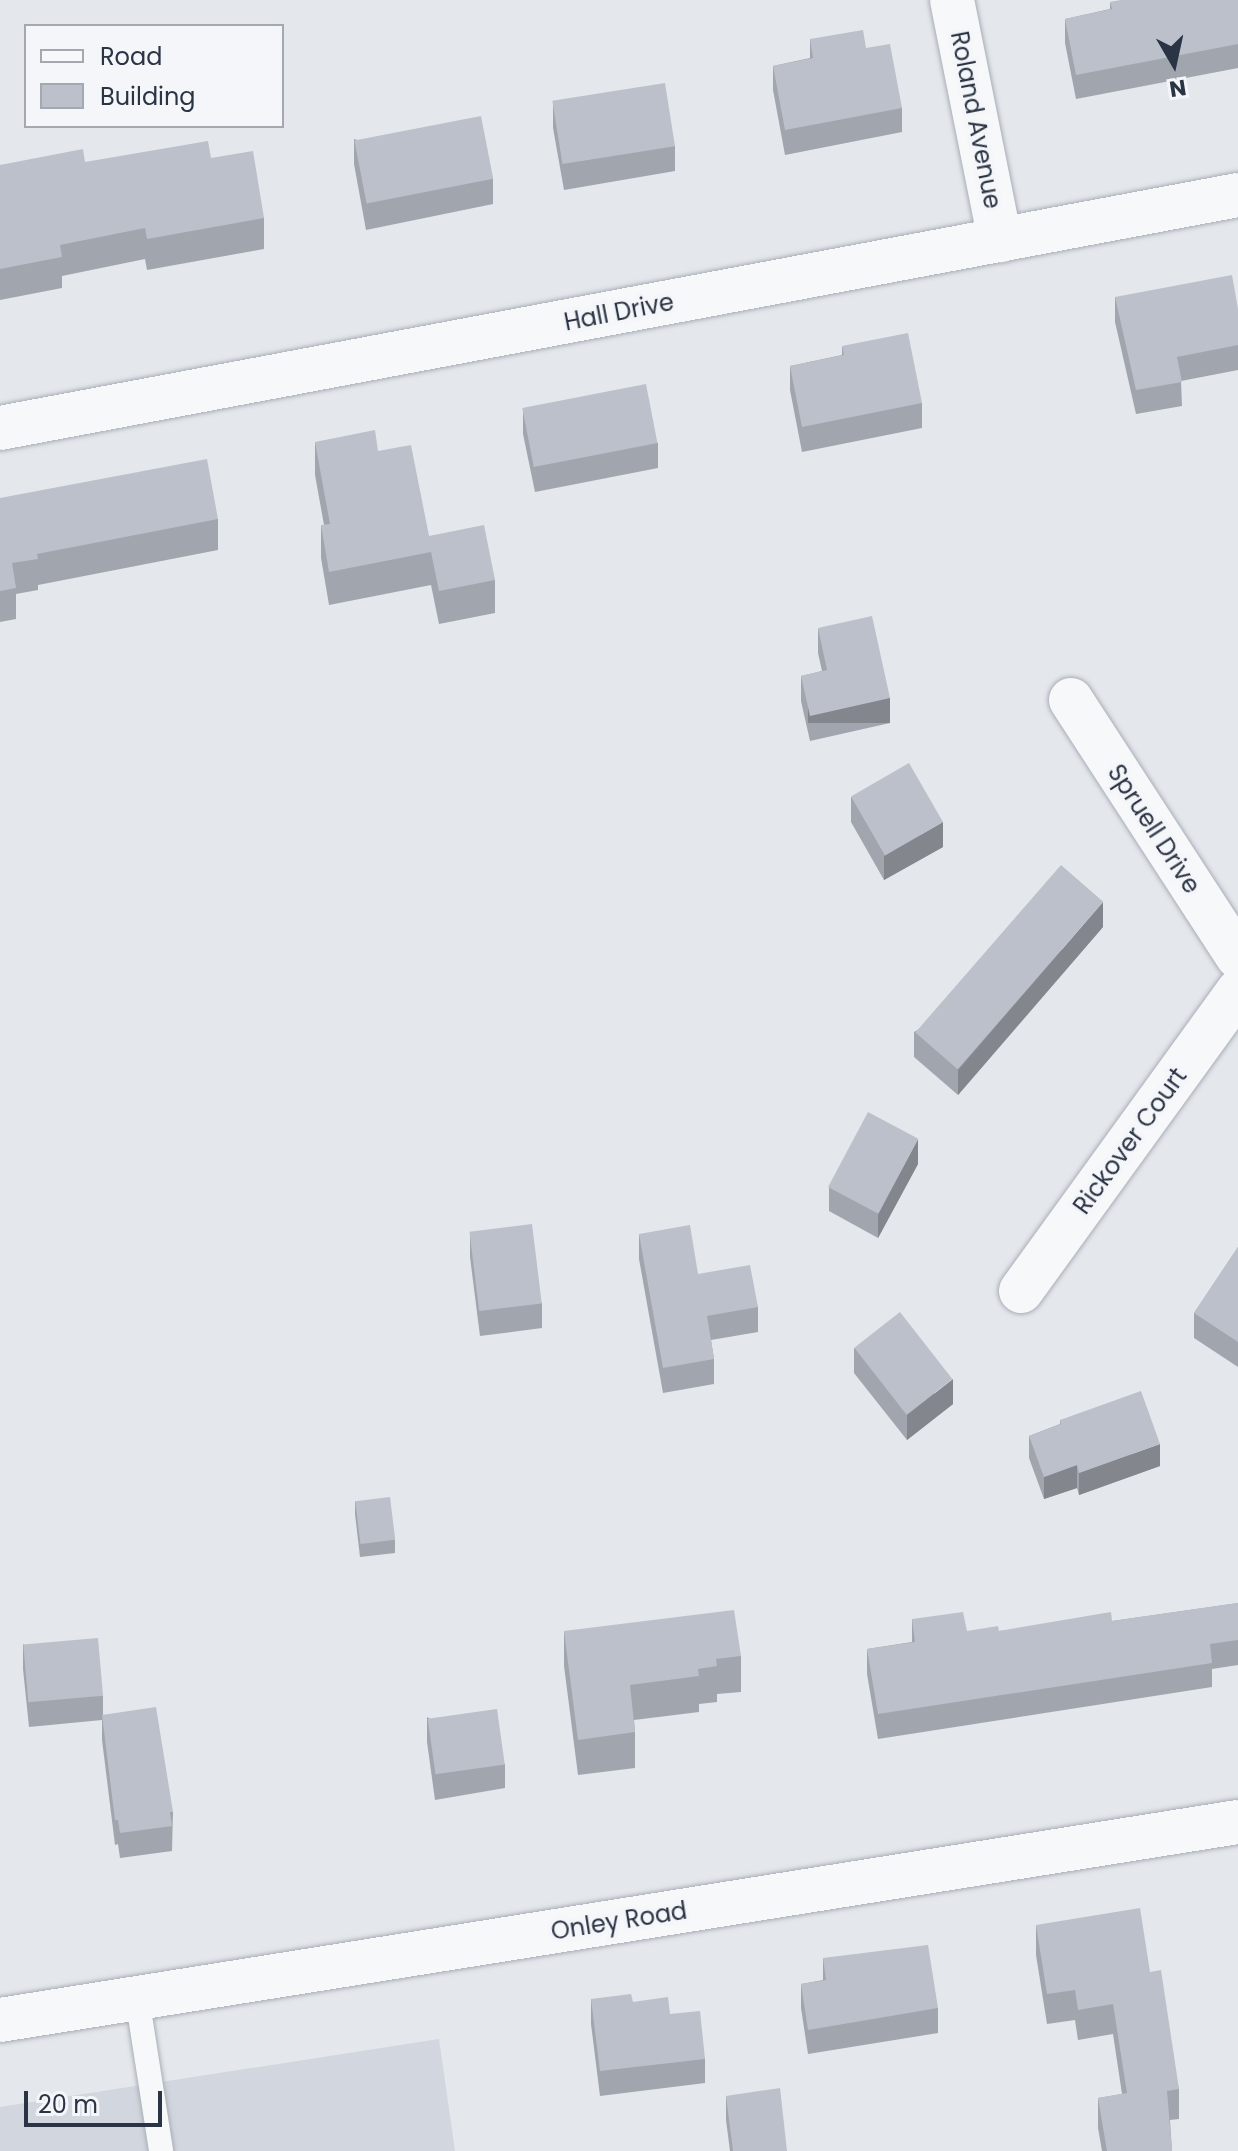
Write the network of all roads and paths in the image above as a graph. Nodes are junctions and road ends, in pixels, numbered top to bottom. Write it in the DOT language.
graph roads {
  1 [pos="952,0"];
  2 [pos="1238,195"];
  3 [pos="1000,240"];
  4 [pos="0,428"];
  5 [pos="1071,700"];
  6 [pos="1238,957"];
  7 [pos="1238,991"];
  8 [pos="1021,1291"];
  9 [pos="1238,1822"];
  10 [pos="137,1997"];
  11 [pos="0,2020"];
  12 [pos="161,2151"];
  1 -- 3 [label="street, Roland Avenue"];
  2 -- 3 [label="street, Hall Drive"];
  3 -- 4 [label="street, Hall Drive"];
  5 -- 6 [label="street, Spruell Drive"];
  7 -- 8 [label="street, Rickover Court"];
  9 -- 10 [label="street, Onley Road"];
  10 -- 11 [label="street, Onley Road"];
  10 -- 12 [label="lane"];
}
